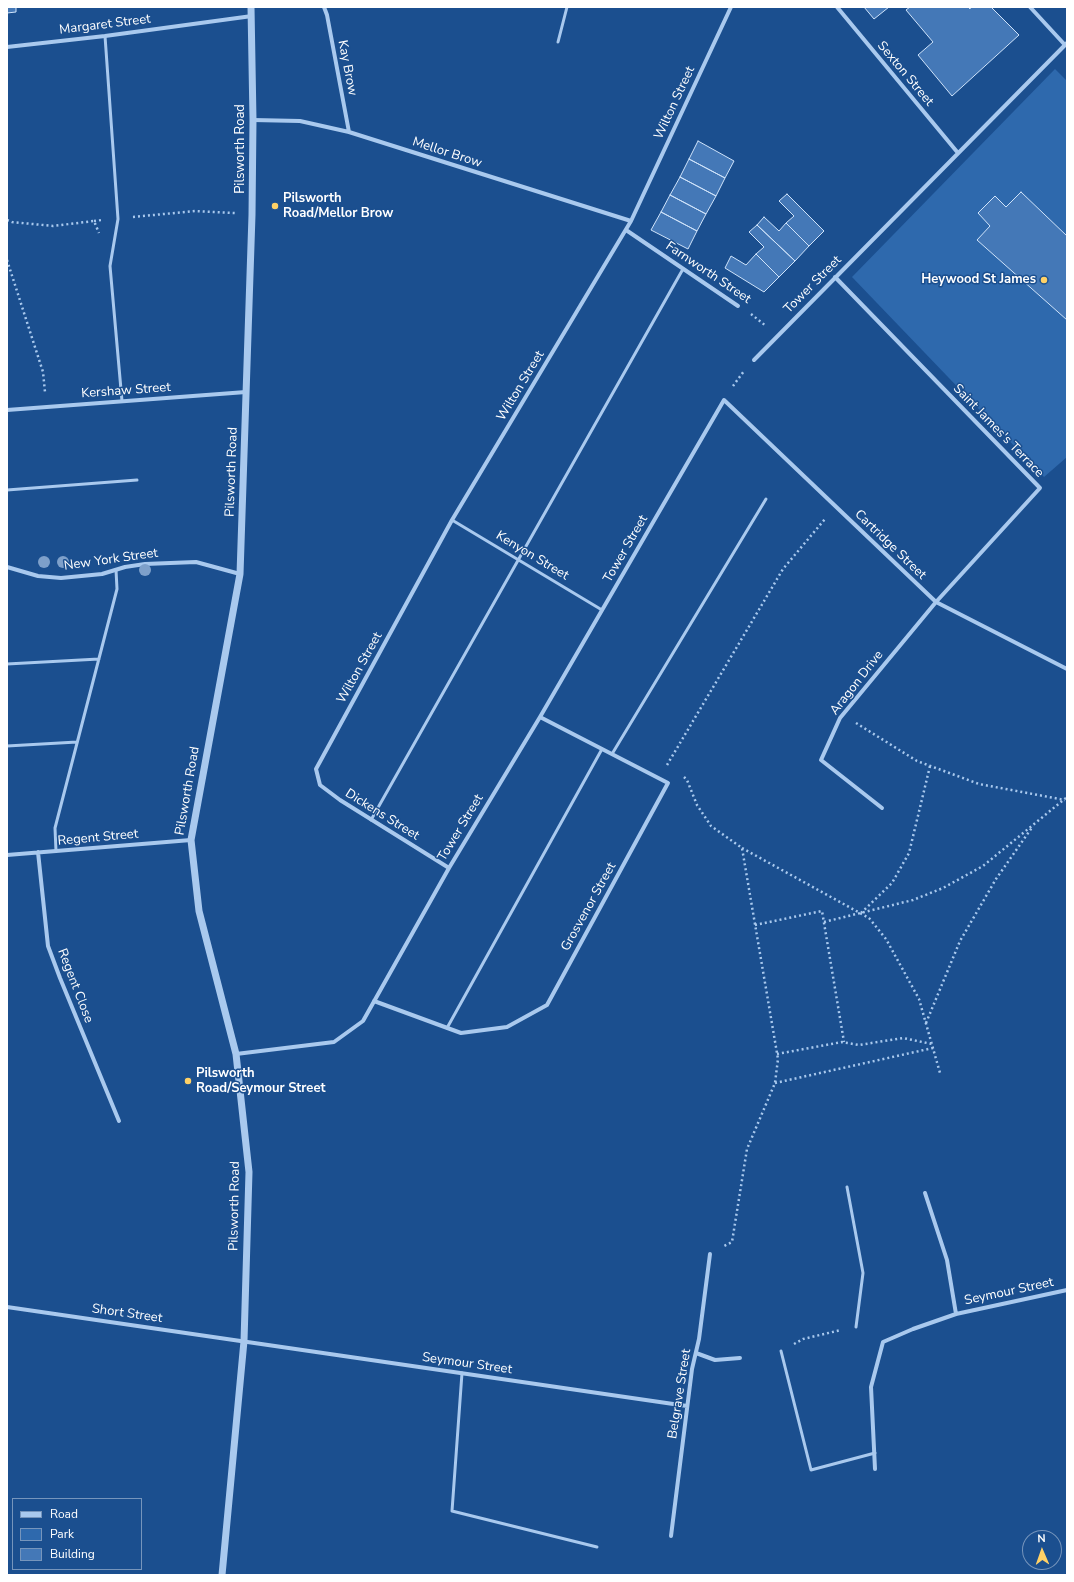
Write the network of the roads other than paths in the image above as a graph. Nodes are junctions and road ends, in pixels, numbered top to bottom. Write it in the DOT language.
graph roads {
  1 [pos="251,7"];
  2 [pos="324,7"];
  3 [pos="567,7"];
  4 [pos="730,7"];
  5 [pos="837,7"];
  6 [pos="1030,7"];
  7 [pos="252,16"];
  8 [pos="105,36"];
  9 [pos="558,42"];
  10 [pos="1066,44"];
  11 [pos="7,47"];
  12 [pos="253,120"];
  13 [pos="349,132"];
  14 [pos="958,153"];
  15 [pos="631,221"];
  16 [pos="626,230"];
  17 [pos="683,269"];
  18 [pos="835,277"];
  19 [pos="738,306"];
  20 [pos="754,360"];
  21 [pos="246,392"];
  22 [pos="724,400"];
  23 [pos="122,401"];
  24 [pos="7,410"];
  25 [pos="137,480"];
  26 [pos="7,490"];
  27 [pos="766,499"];
  28 [pos="452,520"];
  29 [pos="518,560"];
  30 [pos="7,567"];
  31 [pos="116,570"];
  32 [pos="240,574"];
  33 [pos="936,602"];
  34 [pos="602,610"];
  35 [pos="99,659"];
  36 [pos="7,664"];
  37 [pos="1067,669"];
  38 [pos="540,717"];
  39 [pos="77,742"];
  40 [pos="7,746"];
  41 [pos="602,749"];
  42 [pos="612,754"];
  43 [pos="316,769"];
  44 [pos="882,808"];
  45 [pos="371,820"];
  46 [pos="191,840"];
  47 [pos="56,851"];
  48 [pos="38,852"];
  49 [pos="7,855"];
  50 [pos="449,868"];
  51 [pos="374,1001"];
  52 [pos="447,1028"];
  53 [pos="236,1054"];
  54 [pos="119,1121"];
  55 [pos="847,1187"];
  56 [pos="925,1193"];
  57 [pos="710,1254"];
  58 [pos="1067,1290"];
  59 [pos="7,1307"];
  60 [pos="956,1314"];
  61 [pos="856,1327"];
  62 [pos="244,1341"];
  63 [pos="781,1351"];
  64 [pos="696,1353"];
  65 [pos="740,1358"];
  66 [pos="462,1373"];
  67 [pos="687,1406"];
  68 [pos="875,1453"];
  69 [pos="875,1469"];
  70 [pos="671,1536"];
  71 [pos="597,1547"];
  72 [pos="222,1575"];
  1 -- 7 [label="street, Pilsworth Road"];
  2 -- 13 [label="street, Kay Brow"];
  3 -- 9 [label="lane"];
  4 -- 15 [label="street, Wilton Street"];
  5 -- 14 [label="street, Sexton Street"];
  6 -- 10 [label="street"];
  7 -- 8 [label="street, Margaret Street"];
  7 -- 12 [label="street, Pilsworth Road"];
  8 -- 11 [label="street, Margaret Street"];
  8 -- 23 [label="lane"];
  10 -- 14 [label="street, Tower Street"];
  12 -- 13 [label="street, Mellor Brow"];
  12 -- 21 [label="street, Pilsworth Road"];
  13 -- 15 [label="street, Mellor Brow"];
  14 -- 18 [label="street, Tower Street"];
  15 -- 16 [label="street, Wilton Street"];
  16 -- 17 [label="street, Farnworth Street"];
  16 -- 28 [label="street, Wilton Street"];
  17 -- 19 [label="street, Farnworth Street"];
  17 -- 29 [label="lane"];
  18 -- 20 [label="street, Tower Street"];
  18 -- 33 [label="street, Saint James's Terrace"];
  21 -- 23 [label="street, Kershaw Street"];
  21 -- 32 [label="street, Pilsworth Road"];
  22 -- 33 [label="street, Cartridge Street"];
  22 -- 34 [label="street, Tower Street"];
  23 -- 24 [label="street, Kershaw Street"];
  25 -- 26 [label="lane"];
  27 -- 42 [label="lane"];
  28 -- 29 [label="lane, Kenyon Street"];
  28 -- 43 [label="street, Wilton Street"];
  29 -- 34 [label="lane, Kenyon Street"];
  29 -- 45 [label="lane"];
  30 -- 31 [label="street, New York Street"];
  31 -- 32 [label="street, New York Street"];
  31 -- 35 [label="lane"];
  32 -- 46 [label="street, Pilsworth Road"];
  33 -- 37 [label="street, Cartridge Street"];
  33 -- 44 [label="street, Aragon Drive"];
  34 -- 38 [label="street, Tower Street"];
  35 -- 36 [label="lane"];
  35 -- 39 [label="lane"];
  38 -- 41 [label="street"];
  38 -- 50 [label="street, Tower Street"];
  39 -- 40 [label="lane"];
  39 -- 47 [label="lane"];
  41 -- 42 [label="street"];
  41 -- 52 [label="lane"];
  42 -- 52 [label="street, Grosvenor Street"];
  43 -- 45 [label="street, Dickens Street"];
  45 -- 50 [label="street, Dickens Street"];
  46 -- 47 [label="street, Regent Street"];
  46 -- 53 [label="street, Pilsworth Road"];
  47 -- 48 [label="street, Regent Street"];
  48 -- 49 [label="street, Regent Street"];
  48 -- 54 [label="street, Regent Close"];
  50 -- 51 [label="street, Tower Street"];
  51 -- 52 [label="street, Grosvenor Street"];
  51 -- 53 [label="street, Tower Street"];
  53 -- 62 [label="street, Pilsworth Road"];
  55 -- 61 [label="lane"];
  56 -- 60 [label="street"];
  57 -- 64 [label="street, Belgrave Street"];
  58 -- 60 [label="street, Seymour Street"];
  59 -- 62 [label="street, Short Street"];
  60 -- 68 [label="street, Seymour Street"];
  62 -- 66 [label="street, Seymour Street"];
  62 -- 72 [label="street, Pilsworth Road"];
  63 -- 68 [label="lane"];
  64 -- 65 [label="street"];
  64 -- 67 [label="street, Belgrave Street"];
  66 -- 67 [label="street, Seymour Street"];
  66 -- 71 [label="lane"];
  67 -- 70 [label="street, Belgrave Street"];
  68 -- 69 [label="street"];
}
